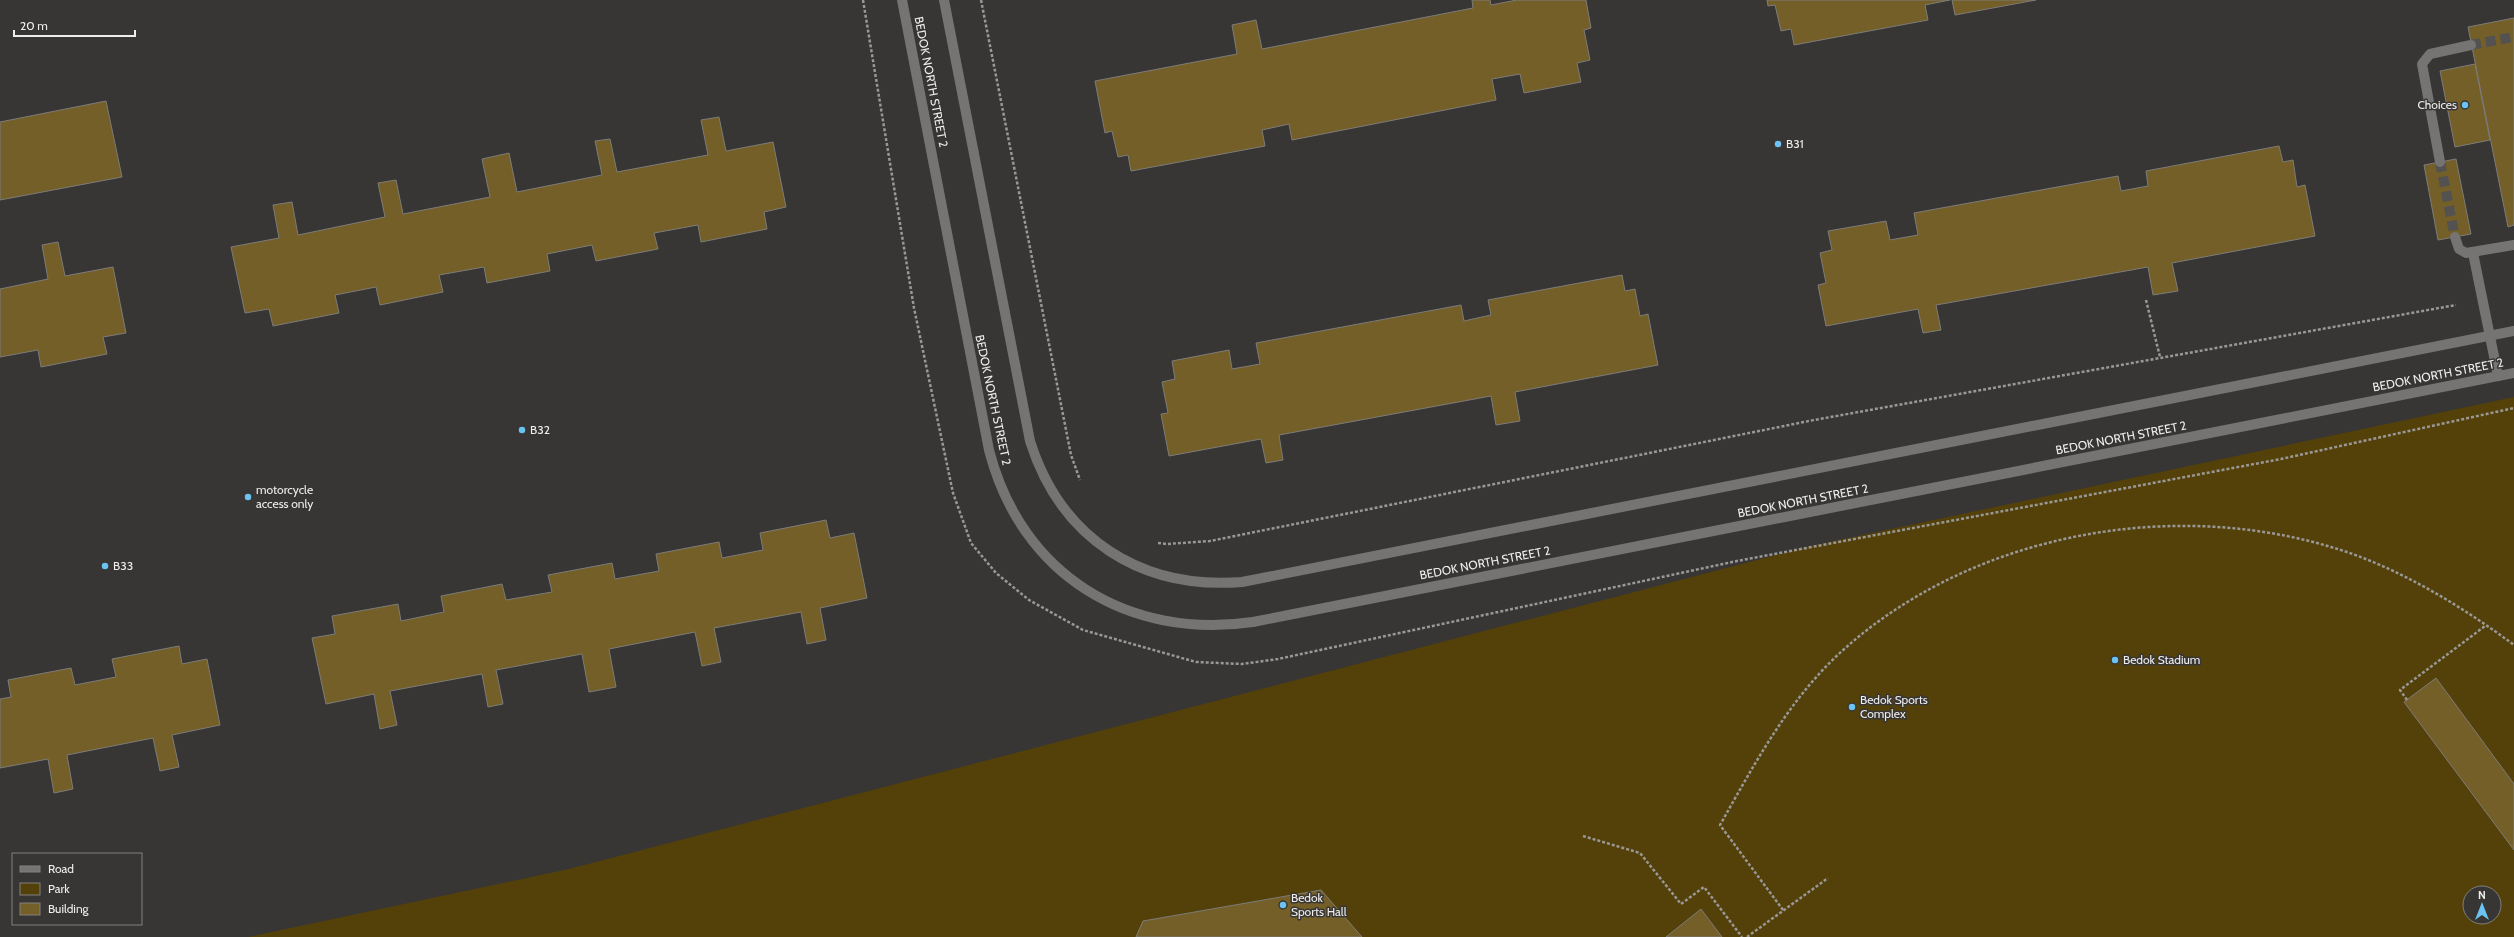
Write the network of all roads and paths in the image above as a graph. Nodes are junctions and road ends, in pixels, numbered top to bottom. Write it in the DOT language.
graph roads {
  1 [pos="863,0"];
  2 [pos="902,0"];
  3 [pos="944,0"];
  4 [pos="981,0"];
  5 [pos="2471,45"];
  6 [pos="2440,162"];
  7 [pos="2455,237"];
  8 [pos="2514,245"];
  9 [pos="2473,253"];
  10 [pos="2146,300"];
  11 [pos="2483,301"];
  12 [pos="2514,330"];
  13 [pos="2490,335"];
  14 [pos="2160,357"];
  15 [pos="2514,373"];
  16 [pos="2498,376"];
  17 [pos="2514,408"];
  18 [pos="1081,481"];
  19 [pos="1154,542"];
  20 [pos="2485,626"];
  21 [pos="2514,645"];
  22 [pos="2407,700"];
  23 [pos="1583,836"];
  24 [pos="1828,878"];
  25 [pos="1784,910"];
  26 [pos="1742,937"];
  27 [pos="1747,937"];
  1 -- 17 [label="path"];
  2 -- 16 [label="street, BEDOK NORTH STREET 2"];
  3 -- 13 [label="street"];
  4 -- 18 [label="path"];
  5 -- 6 [label="street"];
  7 -- 9 [label="street"];
  8 -- 9 [label="street"];
  9 -- 11 [label="street"];
  10 -- 14 [label="path"];
  11 -- 13 [label="street"];
  11 -- 14 [label="path"];
  12 -- 13 [label="street"];
  13 -- 16 [label="street"];
  14 -- 19 [label="path"];
  15 -- 16 [label="street, BEDOK NORTH STREET 2"];
  20 -- 21 [label="path"];
  20 -- 22 [label="path"];
  20 -- 25 [label="path"];
  23 -- 26 [label="path"];
  24 -- 25 [label="path"];
  25 -- 27 [label="path"];
}
